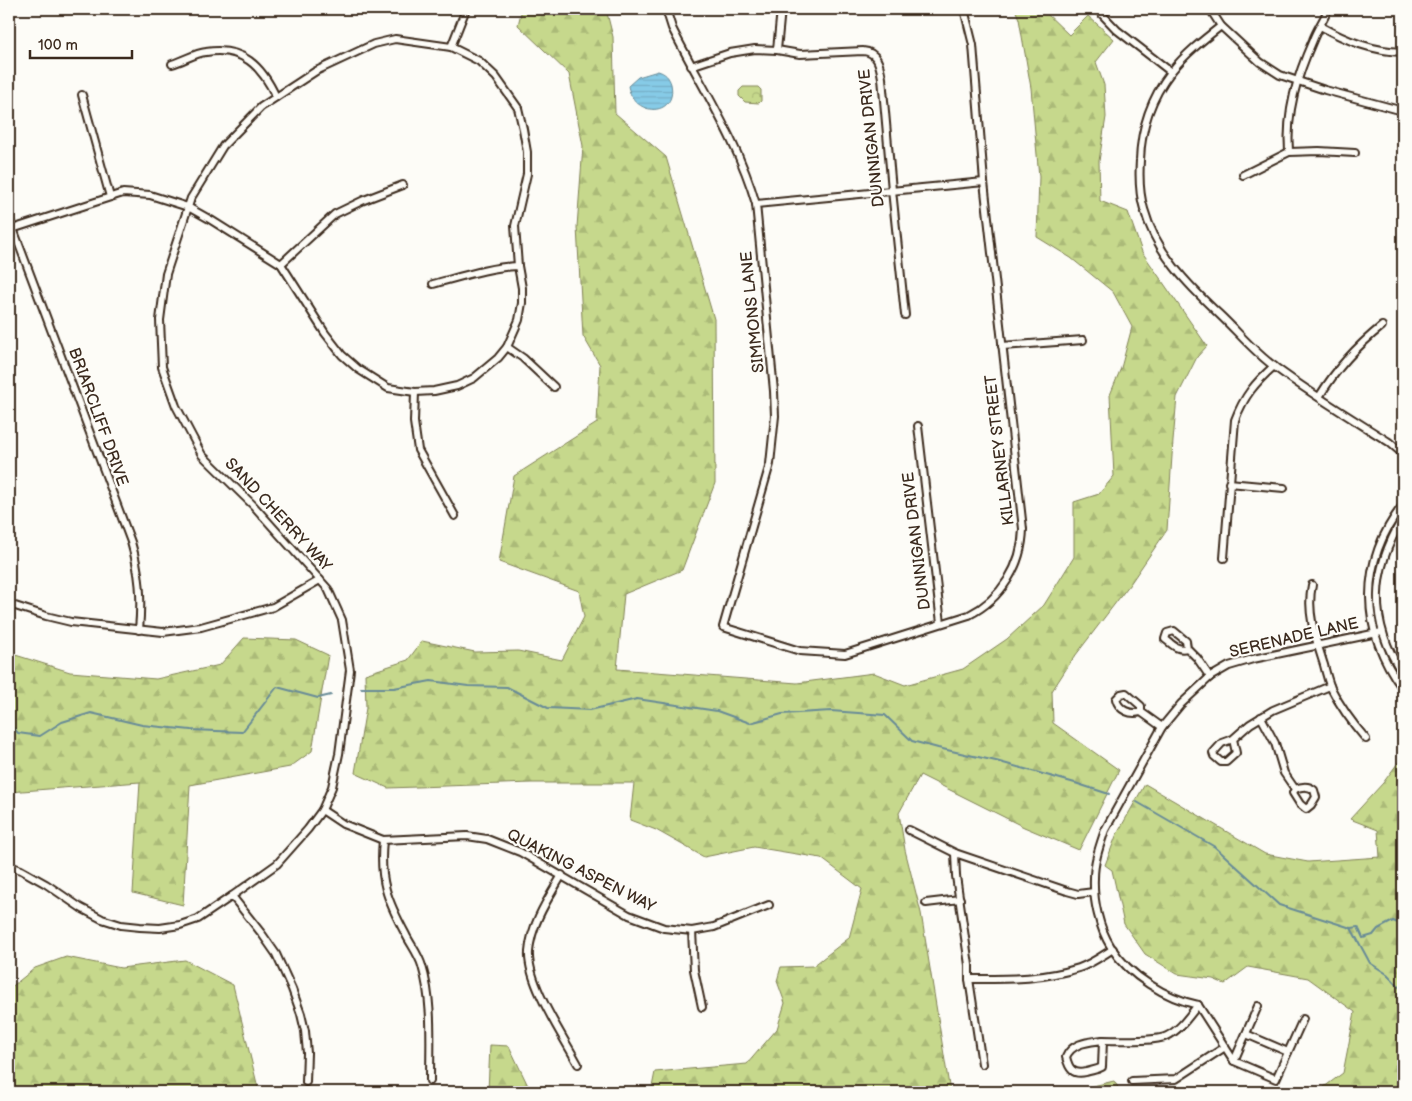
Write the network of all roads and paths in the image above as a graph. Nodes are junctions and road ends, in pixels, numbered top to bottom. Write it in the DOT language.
graph roads {
  1 [pos="466,9"];
  2 [pos="666,9"];
  3 [pos="781,9"];
  4 [pos="964,9"];
  5 [pos="1097,9"];
  6 [pos="1210,9"];
  7 [pos="1328,9"];
  8 [pos="1221,26"];
  9 [pos="1320,26"];
  10 [pos="451,46"];
  11 [pos="777,50"];
  12 [pos="1403,52"];
  13 [pos="172,64"];
  14 [pos="691,66"];
  15 [pos="1171,72"];
  16 [pos="1296,81"];
  17 [pos="82,95"];
  18 [pos="276,97"];
  19 [pos="1403,111"];
  20 [pos="1289,152"];
  21 [pos="1355,153"];
  22 [pos="1243,175"];
  23 [pos="984,182"];
  24 [pos="403,185"];
  25 [pos="892,190"];
  26 [pos="110,196"];
  27 [pos="756,204"];
  28 [pos="188,207"];
  29 [pos="9,218"];
  30 [pos="11,230"];
  31 [pos="281,264"];
  32 [pos="518,266"];
  33 [pos="432,284"];
  34 [pos="905,315"];
  35 [pos="1382,326"];
  36 [pos="1083,340"];
  37 [pos="1002,346"];
  38 [pos="507,347"];
  39 [pos="1274,366"];
  40 [pos="554,387"];
  41 [pos="415,392"];
  42 [pos="1319,397"];
  43 [pos="918,426"];
  44 [pos="1403,454"];
  45 [pos="1230,483"];
  46 [pos="1284,488"];
  47 [pos="1403,505"];
  48 [pos="454,516"];
  49 [pos="1403,518"];
  50 [pos="1224,558"];
  51 [pos="320,580"];
  52 [pos="1312,585"];
  53 [pos="9,604"];
  54 [pos="941,623"];
  55 [pos="723,627"];
  56 [pos="139,630"];
  57 [pos="1382,632"];
  58 [pos="1374,633"];
  59 [pos="1317,645"];
  60 [pos="1187,648"];
  61 [pos="1403,674"];
  62 [pos="1210,677"];
  63 [pos="1330,686"];
  64 [pos="1403,689"];
  65 [pos="1141,712"];
  66 [pos="1261,717"];
  67 [pos="1162,727"];
  68 [pos="1233,739"];
  69 [pos="1366,739"];
  70 [pos="1295,789"];
  71 [pos="322,810"];
  72 [pos="909,830"];
  73 [pos="383,840"];
  74 [pos="955,853"];
  75 [pos="9,866"];
  76 [pos="562,875"];
  77 [pos="1094,892"];
  78 [pos="232,896"];
  79 [pos="960,899"];
  80 [pos="926,903"];
  81 [pos="769,905"];
  82 [pos="692,931"];
  83 [pos="1113,950"];
  84 [pos="968,978"];
  85 [pos="702,1006"];
  86 [pos="1198,1006"];
  87 [pos="1258,1006"];
  88 [pos="1303,1019"];
  89 [pos="1246,1034"];
  90 [pos="1103,1040"];
  91 [pos="1225,1047"];
  92 [pos="1288,1052"];
  93 [pos="1234,1061"];
  94 [pos="578,1064"];
  95 [pos="982,1064"];
  96 [pos="430,1081"];
  97 [pos="1132,1081"];
  98 [pos="306,1082"];
  1 -- 10 [label="street"];
  2 -- 14 [label="street, SIMMONS LANE"];
  3 -- 11 [label="street"];
  4 -- 23 [label="street, KILLARNEY STREET"];
  5 -- 15 [label="street"];
  6 -- 8 [label="street"];
  7 -- 9 [label="street"];
  8 -- 15 [label="street"];
  8 -- 16 [label="street"];
  9 -- 12 [label="street"];
  9 -- 16 [label="street"];
  10 -- 18 [label="street, SAND CHERRY WAY"];
  10 -- 32 [label="street"];
  11 -- 14 [label="street, DUNNIGAN DRIVE"];
  11 -- 25 [label="street, DUNNIGAN DRIVE"];
  13 -- 18 [label="street"];
  14 -- 27 [label="street, SIMMONS LANE"];
  15 -- 39 [label="street"];
  16 -- 19 [label="street"];
  16 -- 20 [label="street"];
  17 -- 26 [label="street"];
  18 -- 28 [label="street, SAND CHERRY WAY"];
  20 -- 21 [label="street"];
  20 -- 22 [label="street"];
  23 -- 25 [label="street"];
  23 -- 37 [label="street, KILLARNEY STREET"];
  24 -- 31 [label="street"];
  25 -- 27 [label="street"];
  25 -- 34 [label="street, DUNNIGAN DRIVE"];
  26 -- 28 [label="street"];
  26 -- 30 [label="street"];
  27 -- 55 [label="street, SIMMONS LANE"];
  28 -- 31 [label="street"];
  28 -- 51 [label="street, SAND CHERRY WAY"];
  29 -- 30 [label="street, BRIARCLIFF DRIVE"];
  30 -- 56 [label="street, BRIARCLIFF DRIVE"];
  31 -- 41 [label="street"];
  32 -- 33 [label="street"];
  32 -- 38 [label="street"];
  35 -- 42 [label="street"];
  36 -- 37 [label="street"];
  37 -- 54 [label="street, KILLARNEY STREET"];
  38 -- 40 [label="street"];
  38 -- 41 [label="street"];
  39 -- 42 [label="street"];
  39 -- 45 [label="street"];
  41 -- 48 [label="street"];
  42 -- 44 [label="street"];
  43 -- 54 [label="street, DUNNIGAN DRIVE"];
  45 -- 46 [label="street"];
  45 -- 50 [label="street"];
  47 -- 58 [label="street"];
  49 -- 57 [label="street"];
  51 -- 56 [label="street"];
  51 -- 71 [label="street, SAND CHERRY WAY"];
  52 -- 59 [label="street"];
  53 -- 56 [label="street"];
  54 -- 55 [label="street, KILLARNEY STREET"];
  57 -- 58 [label="street, SERENADE LANE"];
  57 -- 61 [label="street"];
  58 -- 59 [label="street, SERENADE LANE"];
  58 -- 64 [label="street"];
  59 -- 62 [label="street, SERENADE LANE"];
  59 -- 63 [label="street"];
  60 -- 62 [label="street"];
  62 -- 67 [label="street, SERENADE LANE"];
  63 -- 66 [label="street"];
  63 -- 69 [label="street"];
  65 -- 67 [label="street"];
  66 -- 68 [label="street"];
  66 -- 70 [label="street"];
  67 -- 77 [label="street, SERENADE LANE"];
  71 -- 73 [label="street, QUAKING ASPEN WAY"];
  71 -- 78 [label="street, SAND CHERRY WAY"];
  72 -- 74 [label="street"];
  73 -- 76 [label="street, QUAKING ASPEN WAY"];
  73 -- 96 [label="street"];
  74 -- 77 [label="street"];
  74 -- 79 [label="street"];
  75 -- 78 [label="street, SAND CHERRY WAY"];
  76 -- 82 [label="street, QUAKING ASPEN WAY"];
  76 -- 94 [label="street"];
  77 -- 83 [label="street, SERENADE LANE"];
  78 -- 98 [label="street"];
  79 -- 80 [label="street"];
  79 -- 84 [label="street"];
  81 -- 82 [label="street, QUAKING ASPEN WAY"];
  82 -- 85 [label="street"];
  83 -- 84 [label="street"];
  83 -- 86 [label="street, SERENADE LANE"];
  84 -- 95 [label="street"];
  86 -- 90 [label="street"];
  86 -- 91 [label="street"];
  87 -- 89 [label="street"];
  88 -- 92 [label="street"];
  89 -- 92 [label="street"];
  89 -- 93 [label="street"];
  90 -- 90 [label="street"];
  91 -- 93 [label="street"];
  91 -- 97 [label="street"];
  92 -- 93 [label="street"];
}
